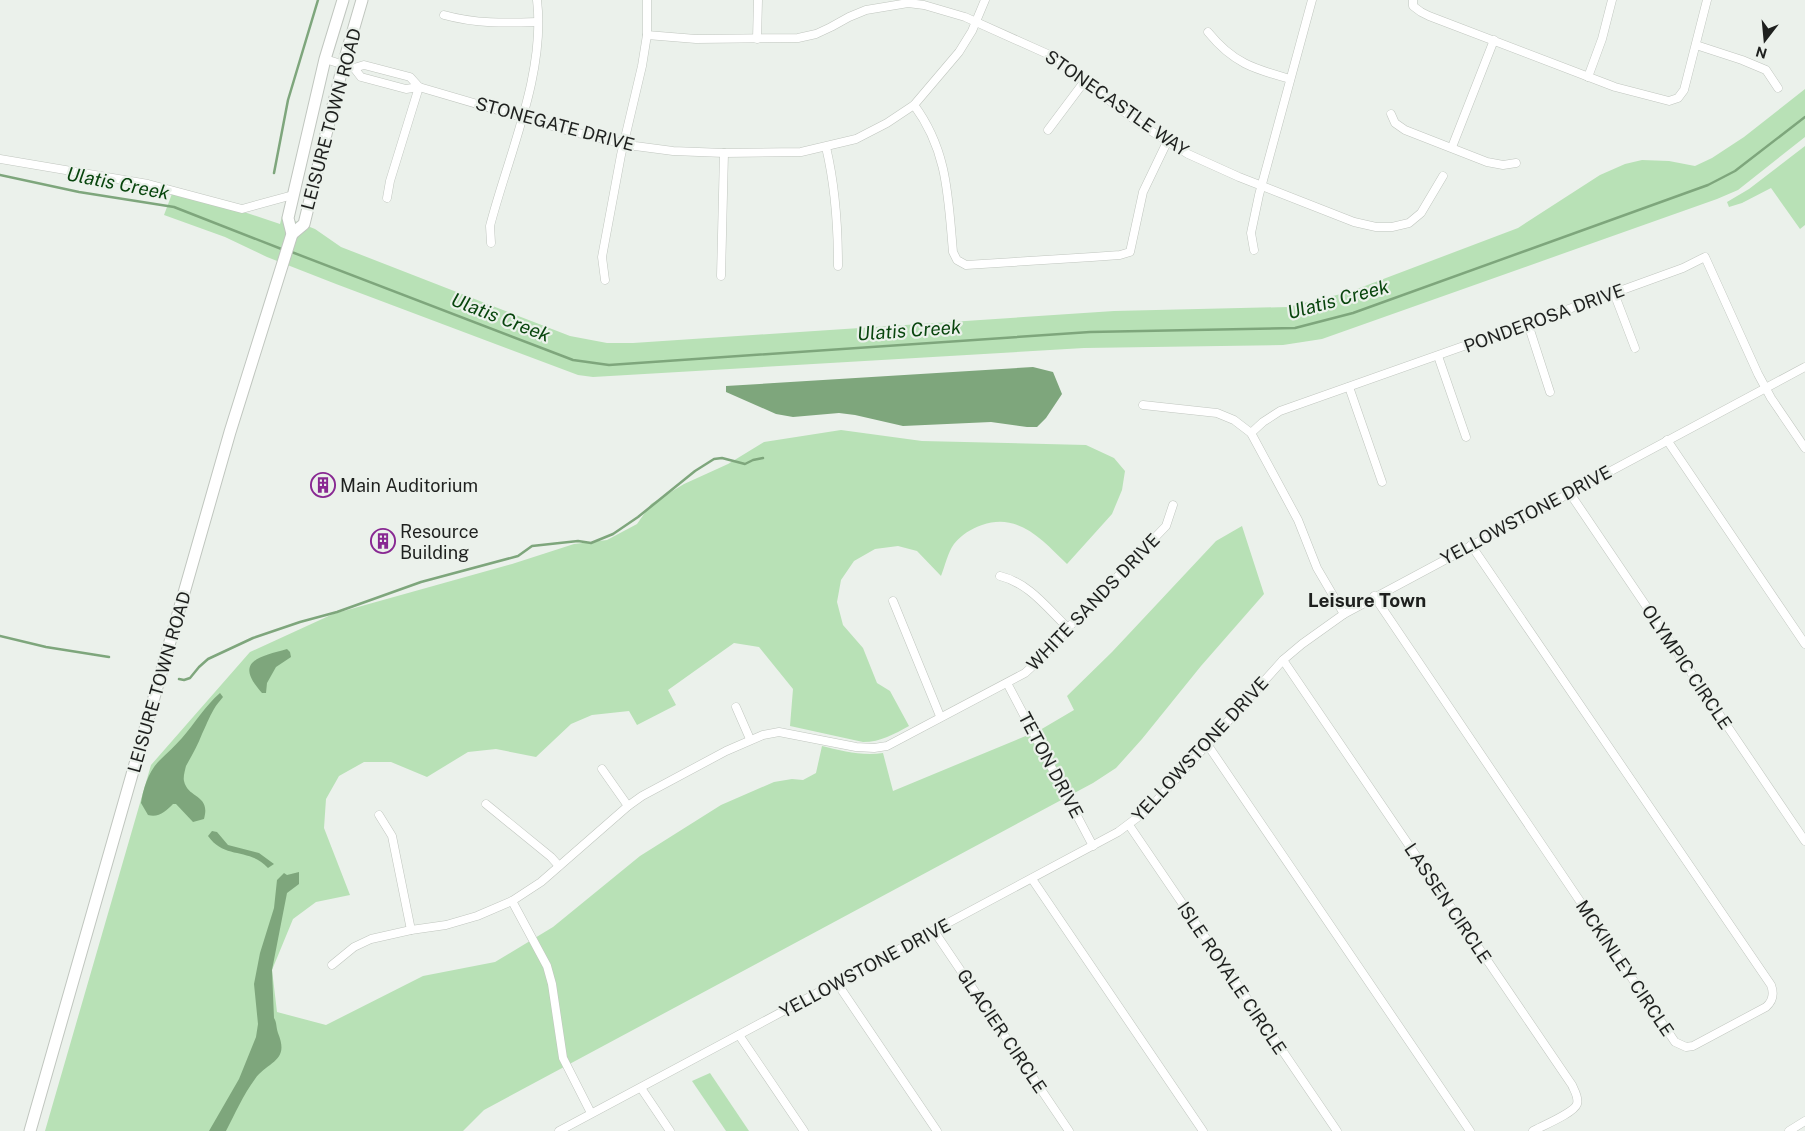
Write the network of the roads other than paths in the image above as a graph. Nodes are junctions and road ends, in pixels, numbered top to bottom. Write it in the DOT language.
graph roads {
  1 [pos="343,0"];
  2 [pos="362,0"];
  3 [pos="537,0"];
  4 [pos="647,0"];
  5 [pos="758,0"];
  6 [pos="986,0"];
  7 [pos="1312,0"];
  8 [pos="1413,0"];
  9 [pos="1612,0"];
  10 [pos="1707,0"];
  11 [pos="444,15"];
  12 [pos="538,22"];
  13 [pos="977,22"];
  14 [pos="1208,32"];
  15 [pos="646,35"];
  16 [pos="757,39"];
  17 [pos="1494,40"];
  18 [pos="1696,45"];
  19 [pos="324,60"];
  20 [pos="348,67"];
  21 [pos="1588,77"];
  22 [pos="1290,79"];
  23 [pos="1084,82"];
  24 [pos="419,87"];
  25 [pos="1778,88"];
  26 [pos="914,104"];
  27 [pos="1391,114"];
  28 [pos="522,117"];
  29 [pos="1048,130"];
  30 [pos="1167,142"];
  31 [pos="624,144"];
  32 [pos="826,147"];
  33 [pos="1452,147"];
  34 [pos="724,153"];
  35 [pos="0,159"];
  36 [pos="1516,163"];
  37 [pos="1443,176"];
  38 [pos="1262,186"];
  39 [pos="293,195"];
  40 [pos="387,198"];
  41 [pos="292,234"];
  42 [pos="491,244"];
  43 [pos="1254,250"];
  44 [pos="838,266"];
  45 [pos="721,276"];
  46 [pos="605,280"];
  47 [pos="1614,293"];
  48 [pos="1528,324"];
  49 [pos="1635,348"];
  50 [pos="1438,356"];
  51 [pos="1805,367"];
  52 [pos="1349,387"];
  53 [pos="1765,388"];
  54 [pos="1550,392"];
  55 [pos="1144,405"];
  56 [pos="1252,433"];
  57 [pos="1466,437"];
  58 [pos="1668,440"];
  59 [pos="1805,448"];
  60 [pos="1382,482"];
  61 [pos="1569,492"];
  62 [pos="1173,505"];
  63 [pos="1471,545"];
  64 [pos="1000,576"];
  65 [pos="1374,596"];
  66 [pos="892,601"];
  67 [pos="1344,614"];
  68 [pos="1068,628"];
  69 [pos="1805,644"];
  70 [pos="1283,660"];
  71 [pos="1007,683"];
  72 [pos="736,706"];
  73 [pos="940,716"];
  74 [pos="750,739"];
  75 [pos="1207,744"];
  76 [pos="602,769"];
  77 [pos="486,804"];
  78 [pos="628,806"];
  79 [pos="379,815"];
  80 [pos="1129,825"];
  81 [pos="1805,841"];
  82 [pos="1093,846"];
  83 [pos="559,866"];
  84 [pos="1032,879"];
  85 [pos="512,901"];
  86 [pos="411,930"];
  87 [pos="934,931"];
  88 [pos="332,965"];
  89 [pos="837,983"];
  90 [pos="1772,997"];
  91 [pos="1781,1000"];
  92 [pos="739,1036"];
  93 [pos="641,1088"];
  94 [pos="1577,1104"];
  95 [pos="1586,1107"];
  96 [pos="591,1113"];
  97 [pos="1805,1121"];
  98 [pos="30,1131"];
  99 [pos="559,1131"];
  100 [pos="670,1131"];
  101 [pos="804,1131"];
  102 [pos="937,1131"];
  103 [pos="1069,1131"];
  104 [pos="1203,1131"];
  105 [pos="1337,1131"];
  106 [pos="1470,1131"];
  107 [pos="1532,1131"];
  108 [pos="1789,1131"];
  1 -- 19 [label="main road, LEISURE TOWN ROAD"];
  2 -- 20 [label="main road, LEISURE TOWN ROAD"];
  3 -- 12 [label="street"];
  4 -- 15 [label="street"];
  5 -- 16 [label="street"];
  6 -- 13 [label="street, STONEGATE DRIVE"];
  7 -- 22 [label="street"];
  8 -- 17 [label="street"];
  9 -- 21 [label="street"];
  10 -- 18 [label="street"];
  11 -- 12 [label="street"];
  12 -- 28 [label="street"];
  13 -- 16 [label="street, STONECASTLE WAY"];
  13 -- 23 [label="street, STONECASTLE WAY"];
  13 -- 26 [label="street, STONEGATE DRIVE"];
  14 -- 22 [label="street"];
  15 -- 16 [label="street, STONECASTLE WAY"];
  15 -- 31 [label="street"];
  17 -- 21 [label="street"];
  17 -- 33 [label="street"];
  18 -- 21 [label="street"];
  18 -- 25 [label="street"];
  19 -- 20 [label="street, STONEGATE DRIVE"];
  19 -- 39 [label="main road, LEISURE TOWN ROAD"];
  20 -- 24 [label="street, STONEGATE DRIVE"];
  20 -- 24 [label="street, STONEGATE DRIVE"];
  20 -- 41 [label="main road, LEISURE TOWN ROAD"];
  22 -- 38 [label="street"];
  23 -- 29 [label="street"];
  23 -- 30 [label="street, STONECASTLE WAY"];
  24 -- 28 [label="street, STONEGATE DRIVE"];
  24 -- 40 [label="street"];
  26 -- 30 [label="street"];
  26 -- 32 [label="street, STONEGATE DRIVE"];
  27 -- 33 [label="street"];
  28 -- 31 [label="street, STONEGATE DRIVE"];
  28 -- 42 [label="street"];
  30 -- 38 [label="street, STONECASTLE WAY"];
  31 -- 34 [label="street, STONEGATE DRIVE"];
  31 -- 46 [label="street"];
  32 -- 34 [label="street, STONEGATE DRIVE"];
  32 -- 44 [label="street"];
  33 -- 36 [label="street"];
  34 -- 45 [label="street"];
  35 -- 39 [label="street"];
  37 -- 38 [label="street, STONECASTLE WAY"];
  38 -- 43 [label="street"];
  39 -- 41 [label="main road, LEISURE TOWN ROAD"];
  41 -- 98 [label="main road, LEISURE TOWN ROAD"];
  47 -- 48 [label="street, PONDEROSA DRIVE"];
  47 -- 49 [label="street"];
  47 -- 53 [label="street, PONDEROSA DRIVE"];
  48 -- 50 [label="street, PONDEROSA DRIVE"];
  48 -- 54 [label="street"];
  50 -- 52 [label="street, PONDEROSA DRIVE"];
  50 -- 57 [label="street"];
  51 -- 53 [label="street, YELLOWSTONE DRIVE"];
  52 -- 56 [label="street, PONDEROSA DRIVE"];
  52 -- 60 [label="street"];
  53 -- 58 [label="street, YELLOWSTONE DRIVE"];
  53 -- 59 [label="street"];
  55 -- 56 [label="street"];
  56 -- 67 [label="street"];
  58 -- 61 [label="street, YELLOWSTONE DRIVE"];
  58 -- 69 [label="street"];
  61 -- 63 [label="street, YELLOWSTONE DRIVE"];
  61 -- 81 [label="street, OLYMPIC CIRCLE"];
  62 -- 68 [label="street, WHITE SANDS DRIVE"];
  63 -- 65 [label="street, YELLOWSTONE DRIVE"];
  63 -- 90 [label="street"];
  64 -- 68 [label="street"];
  65 -- 67 [label="street, YELLOWSTONE DRIVE"];
  65 -- 90 [label="street, MCKINLEY CIRCLE"];
  66 -- 73 [label="street"];
  67 -- 70 [label="street, YELLOWSTONE DRIVE"];
  68 -- 71 [label="street, WHITE SANDS DRIVE"];
  70 -- 75 [label="street, YELLOWSTONE DRIVE"];
  70 -- 94 [label="street, LASSEN CIRCLE"];
  71 -- 73 [label="street, WHITE SANDS DRIVE"];
  71 -- 82 [label="street, TETON DRIVE"];
  72 -- 74 [label="street"];
  73 -- 74 [label="street, WHITE SANDS DRIVE"];
  74 -- 78 [label="street, WHITE SANDS DRIVE"];
  75 -- 80 [label="street, YELLOWSTONE DRIVE"];
  75 -- 106 [label="street"];
  76 -- 78 [label="street"];
  77 -- 83 [label="street"];
  78 -- 83 [label="street, WHITE SANDS DRIVE"];
  79 -- 86 [label="street"];
  80 -- 82 [label="street, YELLOWSTONE DRIVE"];
  80 -- 105 [label="street, ISLE ROYALE CIRCLE"];
  82 -- 84 [label="street, YELLOWSTONE DRIVE"];
  83 -- 85 [label="street, WHITE SANDS DRIVE"];
  84 -- 87 [label="street, YELLOWSTONE DRIVE"];
  84 -- 104 [label="street"];
  85 -- 86 [label="street, WHITE SANDS DRIVE"];
  85 -- 96 [label="street"];
  86 -- 88 [label="street, WHITE SANDS DRIVE"];
  87 -- 89 [label="street, YELLOWSTONE DRIVE"];
  87 -- 103 [label="street, GLACIER CIRCLE"];
  89 -- 92 [label="street, YELLOWSTONE DRIVE"];
  89 -- 102 [label="street"];
  90 -- 91 [label="street"];
  92 -- 93 [label="street, YELLOWSTONE DRIVE"];
  92 -- 101 [label="street"];
  93 -- 96 [label="street, YELLOWSTONE DRIVE"];
  93 -- 100 [label="street"];
  94 -- 95 [label="street"];
  94 -- 107 [label="street"];
  96 -- 99 [label="street, YELLOWSTONE DRIVE"];
  97 -- 108 [label="street"];
}
